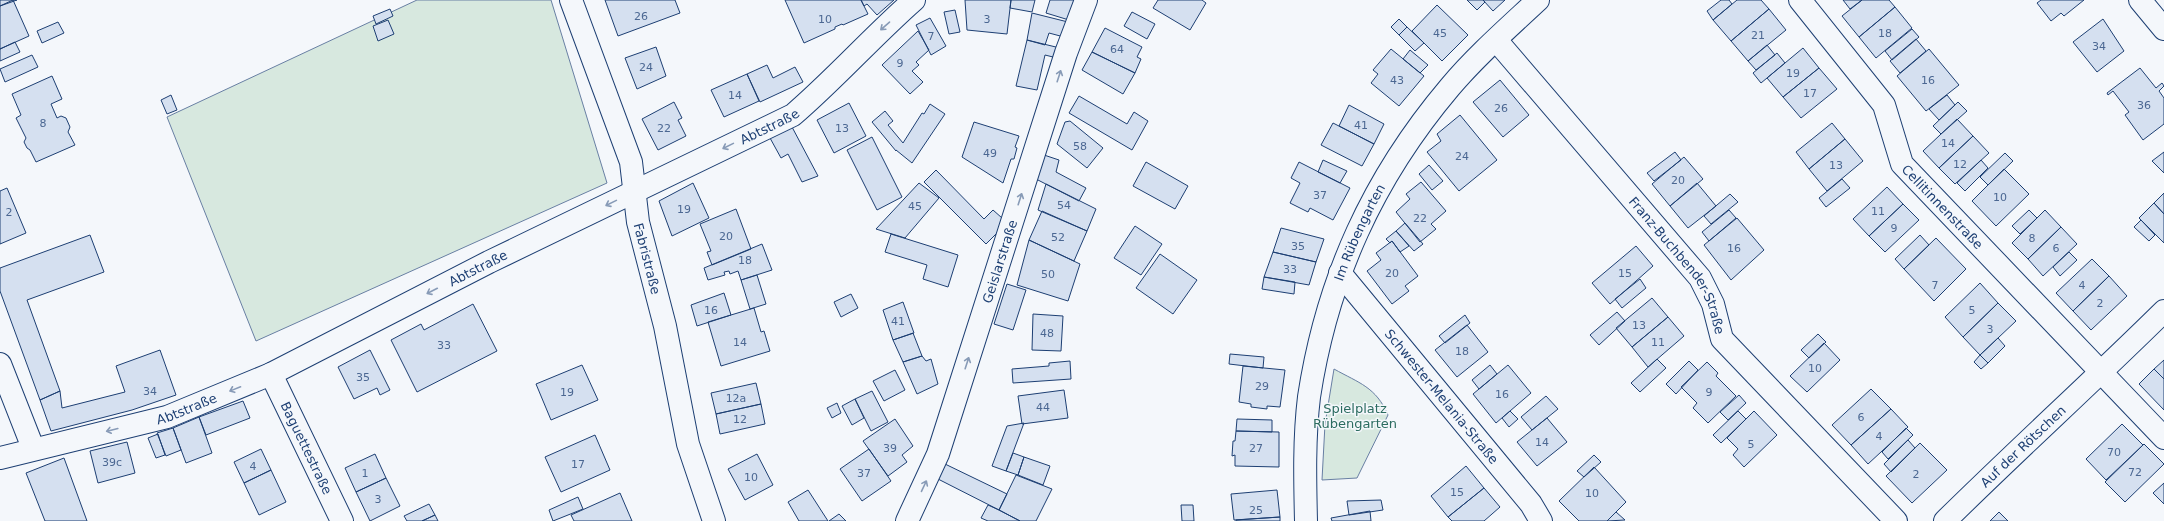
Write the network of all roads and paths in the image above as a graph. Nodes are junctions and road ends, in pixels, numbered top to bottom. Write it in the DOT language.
graph roads {
  1 [pos="571,0"];
  2 [pos="914,0"];
  3 [pos="1086,0"];
  4 [pos="1538,0"];
  5 [pos="1800,0"];
  6 [pos="2140,0"];
  7 [pos="2164,29"];
  8 [pos="1496,40"];
  9 [pos="635,191"];
  10 [pos="1340,273"];
  11 [pos="2164,312"];
  12 [pos="0,364"];
  13 [pos="2102,373"];
  14 [pos="271,374"];
  15 [pos="2164,438"];
  16 [pos="33,448"];
  17 [pos="0,458"];
  18 [pos="342,521"];
  19 [pos="714,521"];
  20 [pos="907,521"];
  21 [pos="1306,521"];
  22 [pos="1541,521"];
  23 [pos="1896,521"];
  24 [pos="1945,521"];
  1 -- 9 [label="street, Fabristraße"];
  2 -- 9 [label="street, Abtstraße, one-way"];
  20 -- 3 [label="street, Geislarstraße, one-way"];
  4 -- 8 [label="street, Im Rübengarten"];
  5 -- 13 [label="street, Cellitinnenstraße"];
  6 -- 7 [label="street"];
  8 -- 10 [label="street, Im Rübengarten"];
  8 -- 23 [label="street, Franz-Buchbender-Straße"];
  9 -- 14 [label="street, Abtstraße, one-way"];
  9 -- 19 [label="street, Fabristraße"];
  10 -- 21 [label="street, Im Rübengarten"];
  10 -- 22 [label="street, Schwester-Melania-Straße"];
  11 -- 13 [label="street, Auf der Rötschen"];
  12 -- 16 [label="street"];
  13 -- 15 [label="street"];
  13 -- 24 [label="street, Auf der Rötschen"];
  14 -- 16 [label="street, Abtstraße, one-way"];
  14 -- 18 [label="street, Baguettestraße"];
  16 -- 17 [label="street, Abtstraße"];
}
